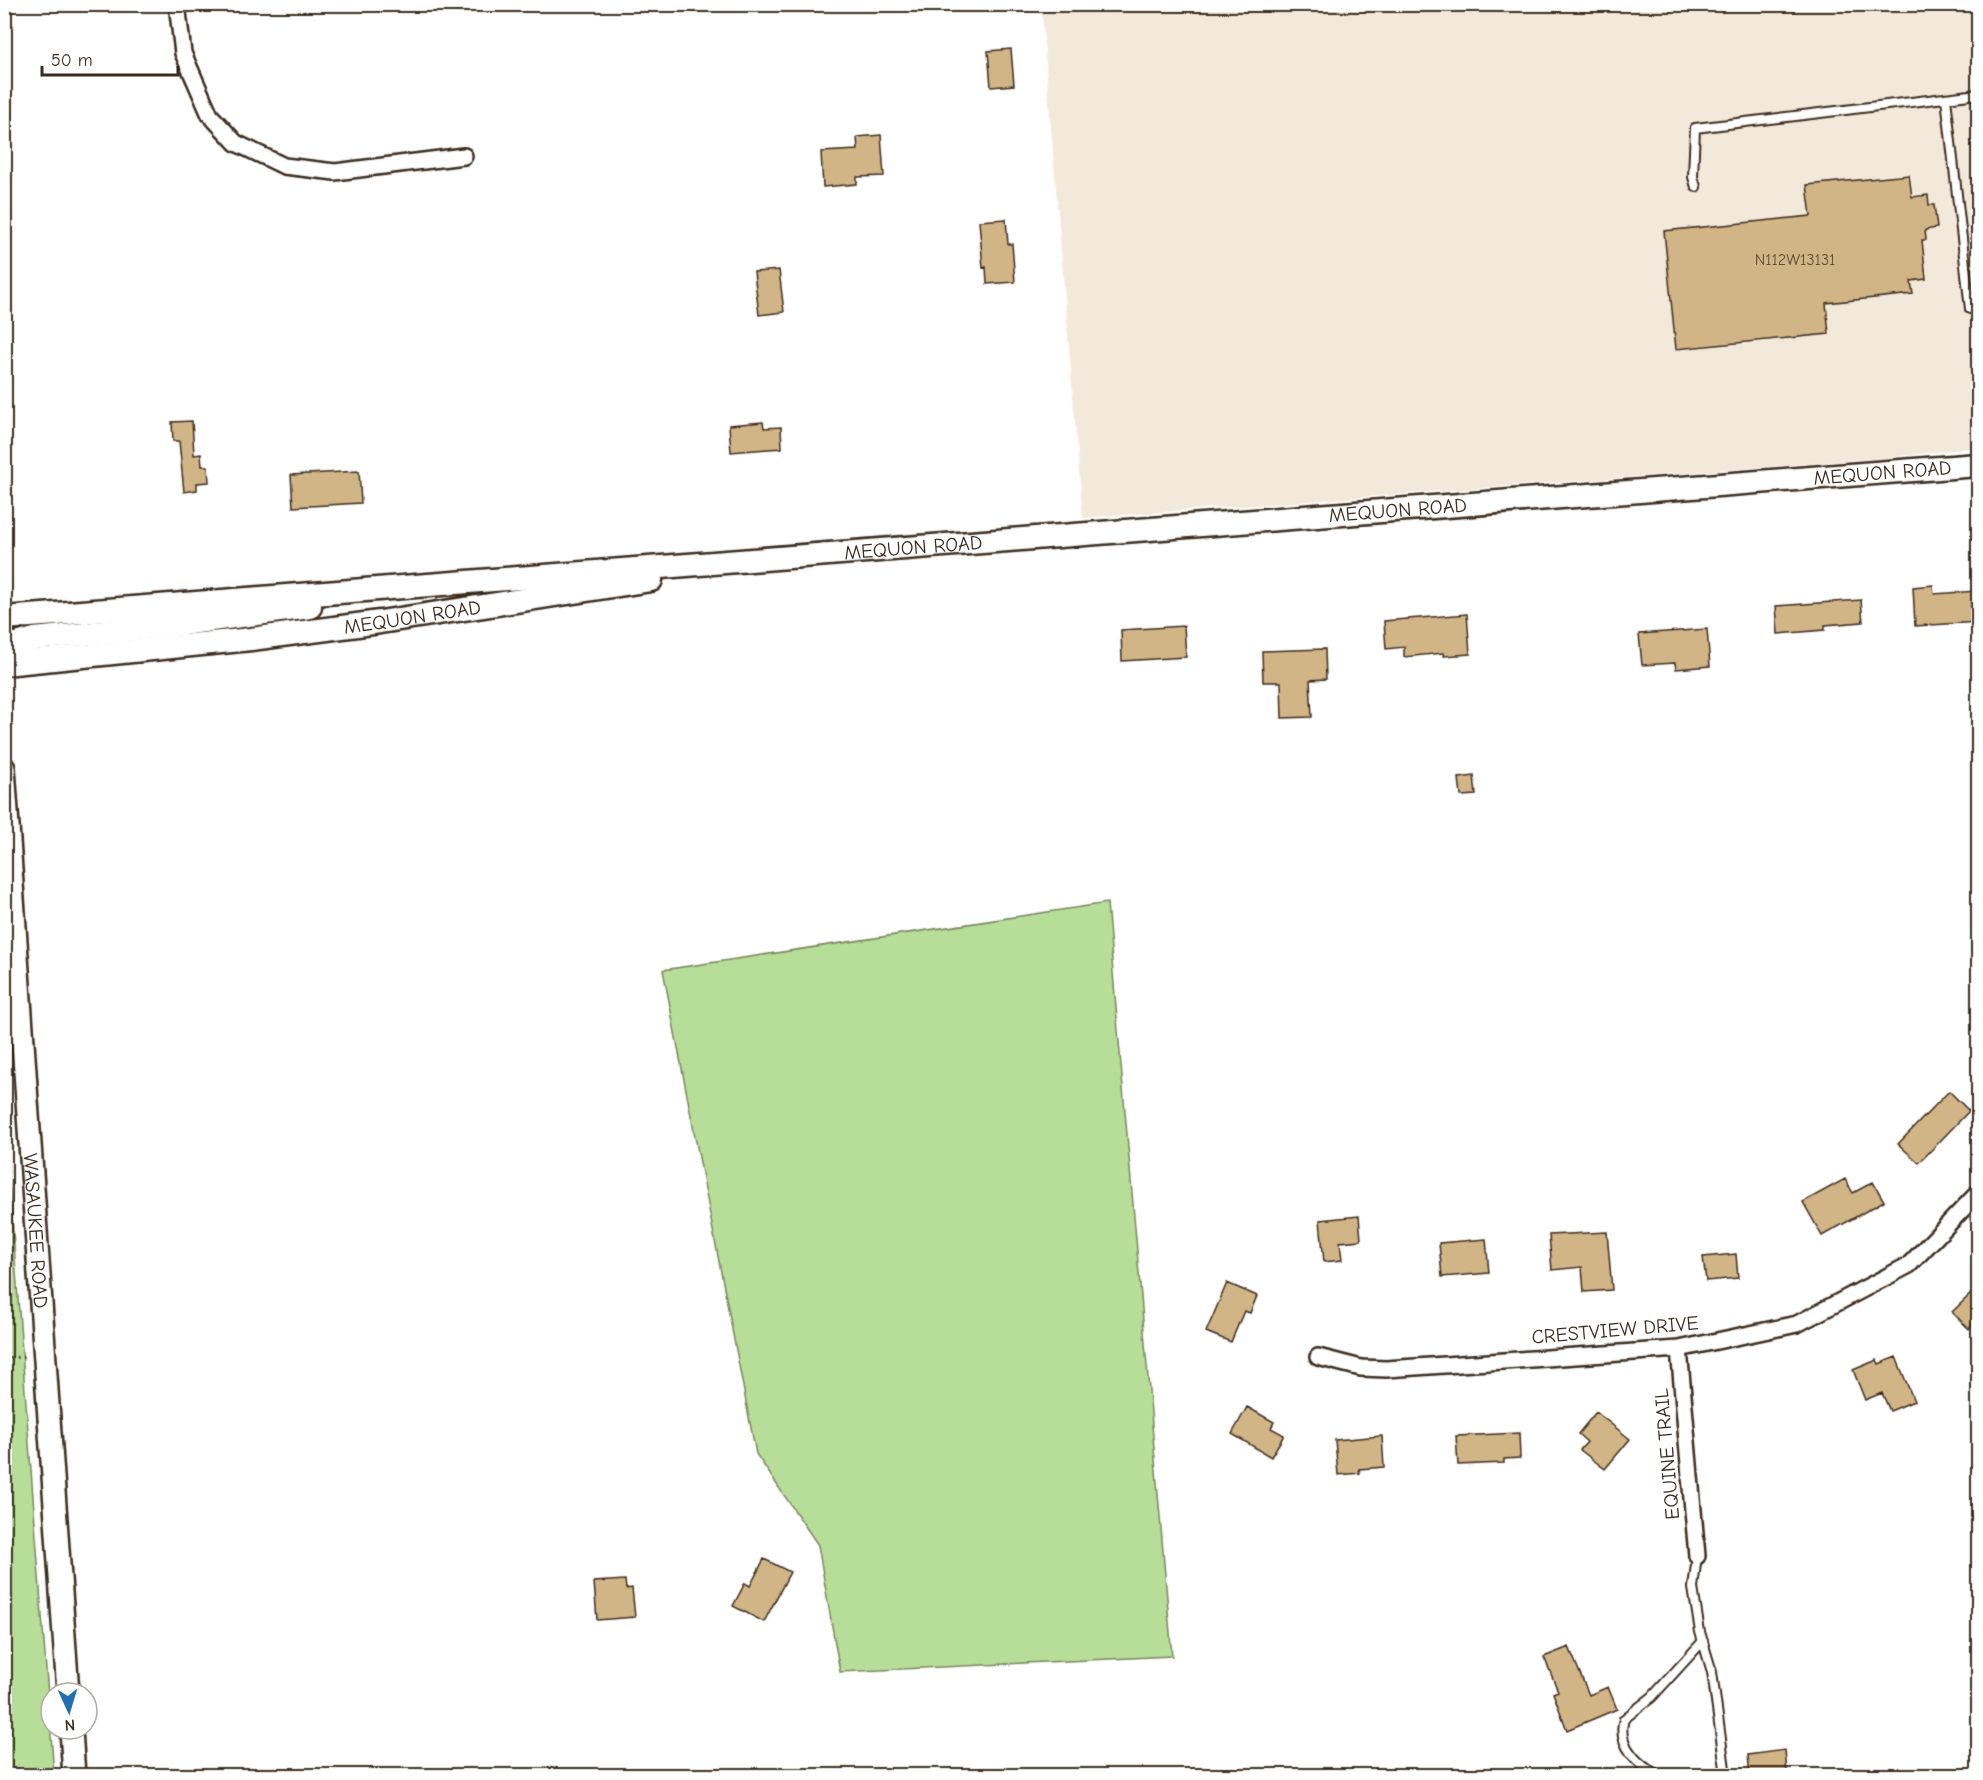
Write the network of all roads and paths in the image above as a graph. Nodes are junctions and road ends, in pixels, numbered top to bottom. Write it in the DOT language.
graph roads {
  1 [pos="177,4"];
  2 [pos="1978,94"];
  3 [pos="1946,98"];
  4 [pos="464,156"];
  5 [pos="1696,187"];
  6 [pos="1970,309"];
  7 [pos="1978,465"];
  8 [pos="818,555"];
  9 [pos="471,580"];
  10 [pos="4,618"];
  11 [pos="4,653"];
  12 [pos="4,664"];
  13 [pos="4,768"];
  14 [pos="1978,1192"];
  15 [pos="1679,1349"];
  16 [pos="1317,1356"];
  17 [pos="1697,1556"];
  18 [pos="1703,1641"];
  19 [pos="67,1681"];
  20 [pos="71,1741"];
  21 [pos="74,1776"];
  22 [pos="1660,1776"];
  23 [pos="1726,1776"];
  1 -- 4 [label="street"];
  2 -- 3 [label="lane"];
  3 -- 5 [label="lane"];
  3 -- 6 [label="lane"];
  7 -- 8 [label="main road, MEQUON ROAD"];
  8 -- 9 [label="main road, MEQUON ROAD"];
  8 -- 12 [label="main road, MEQUON ROAD"];
  9 -- 10 [label="main road, MEQUON ROAD"];
  9 -- 11 [label="main road"];
  13 -- 19 [label="street, WASAUKEE ROAD"];
  14 -- 15 [label="street, CRESTVIEW DRIVE"];
  15 -- 16 [label="street, CRESTVIEW DRIVE"];
  15 -- 17 [label="street, EQUINE TRAIL"];
  17 -- 18 [label="lane"];
  18 -- 22 [label="lane"];
  18 -- 23 [label="lane"];
  20 -- 21 [label="street"];
}
